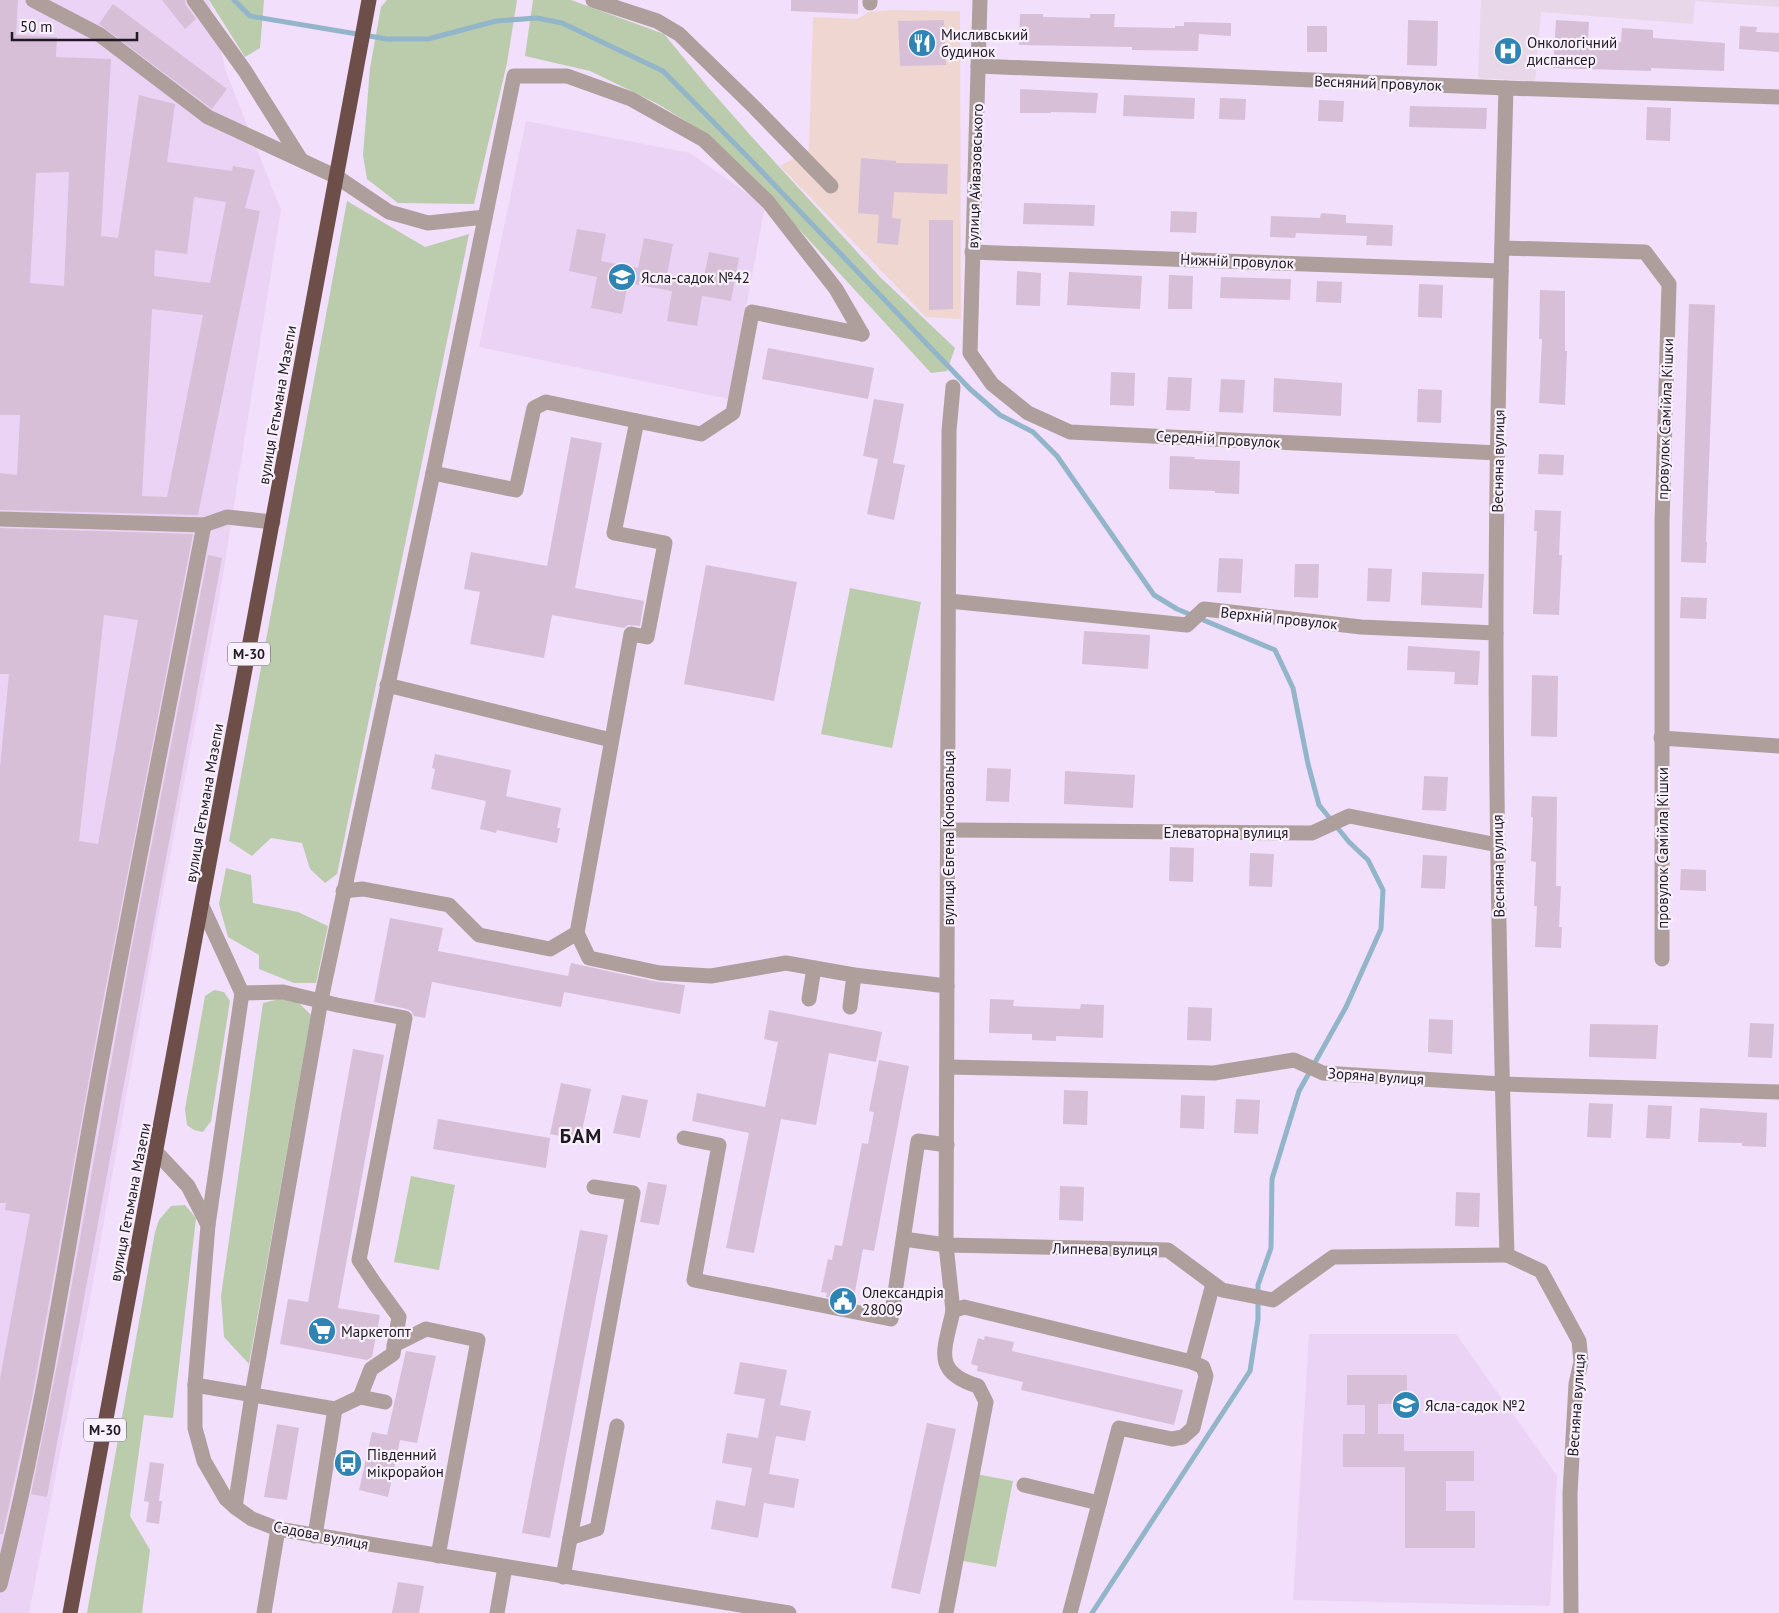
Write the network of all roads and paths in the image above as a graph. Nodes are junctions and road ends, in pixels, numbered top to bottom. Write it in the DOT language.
graph roads {
  1 [pos="33,0"];
  2 [pos="194,0"];
  3 [pos="593,0"];
  4 [pos="980,0"];
  5 [pos="369,2"];
  6 [pos="978,66"];
  7 [pos="1506,88"];
  8 [pos="1779,97"];
  9 [pos="300,160"];
  10 [pos="337,177"];
  11 [pos="831,186"];
  12 [pos="484,217"];
  13 [pos="1502,248"];
  14 [pos="972,252"];
  15 [pos="1501,270"];
  16 [pos="970,353"];
  17 [pos="953,387"];
  18 [pos="637,421"];
  19 [pos="1498,453"];
  20 [pos="433,473"];
  21 [pos="0,519"];
  22 [pos="273,522"];
  23 [pos="204,525"];
  24 [pos="949,600"];
  25 [pos="1496,633"];
  26 [pos="387,685"];
  27 [pos="1661,738"];
  28 [pos="611,740"];
  29 [pos="1779,746"];
  30 [pos="948,830"];
  31 [pos="1498,846"];
  32 [pos="343,891"];
  33 [pos="202,906"];
  34 [pos="577,933"];
  35 [pos="1662,959"];
  36 [pos="814,968"];
  37 [pos="854,975"];
  38 [pos="947,986"];
  39 [pos="242,993"];
  40 [pos="809,999"];
  41 [pos="321,1000"];
  42 [pos="850,1007"];
  43 [pos="947,1067"];
  44 [pos="1502,1084"];
  45 [pos="1779,1092"];
  46 [pos="684,1138"];
  47 [pos="946,1145"];
  48 [pos="157,1153"];
  49 [pos="594,1187"];
  50 [pos="208,1225"];
  51 [pos="904,1239"];
  52 [pos="946,1245"];
  53 [pos="1507,1255"];
  54 [pos="1218,1287"];
  55 [pos="953,1311"];
  56 [pos="394,1345"];
  57 [pos="1192,1362"];
  58 [pos="195,1385"];
  59 [pos="252,1395"];
  60 [pos="360,1397"];
  61 [pos="385,1402"];
  62 [pos="335,1409"];
  63 [pos="616,1426"];
  64 [pos="1024,1485"];
  65 [pos="1099,1504"];
  66 [pos="234,1507"];
  67 [pos="278,1529"];
  68 [pos="315,1536"];
  69 [pos="570,1538"];
  70 [pos="438,1556"];
  71 [pos="505,1567"];
  72 [pos="563,1577"];
  73 [pos="0,1585"];
  74 [pos="70,1613"];
  75 [pos="264,1613"];
  76 [pos="497,1613"];
  77 [pos="789,1613"];
  78 [pos="946,1613"];
  79 [pos="1070,1613"];
  80 [pos="1571,1613"];
  1 -- 9 [label="street"];
  2 -- 9 [label="street"];
  3 -- 11 [label="street"];
  4 -- 6 [label="street, вулиця Айвазовського"];
  5 -- 10 [label="highway, вулиця Гетьмана Мазепи / М-30"];
  6 -- 7 [label="street, Весняний провулок"];
  6 -- 14 [label="street, вулиця Айвазовського"];
  7 -- 8 [label="street, Весняний провулок"];
  7 -- 13 [label="street, Весняна вулиця"];
  9 -- 10 [label="street"];
  10 -- 12 [label="street"];
  10 -- 22 [label="highway, вулиця Гетьмана Мазепи / М-30"];
  12 -- 18 [label="street"];
  12 -- 20 [label="street"];
  13 -- 15 [label="street, Весняна вулиця"];
  13 -- 27 [label="street, провулок Самійла Кішки"];
  14 -- 15 [label="street, Нижній провулок"];
  14 -- 16 [label="street, вулиця Айвазовського"];
  15 -- 19 [label="street, Весняна вулиця"];
  16 -- 19 [label="street, Середній провулок"];
  17 -- 24 [label="street, вулиця Євгена Коновальця"];
  18 -- 20 [label="street"];
  18 -- 28 [label="street"];
  19 -- 25 [label="street, Весняна вулиця"];
  20 -- 26 [label="street"];
  21 -- 23 [label="street"];
  22 -- 23 [label="street"];
  22 -- 33 [label="highway, вулиця Гетьмана Мазепи / М-30"];
  23 -- 73 [label="street"];
  24 -- 25 [label="street, Верхній провулок"];
  24 -- 30 [label="street, вулиця Євгена Коновальця"];
  25 -- 31 [label="street, Весняна вулиця"];
  26 -- 28 [label="street"];
  26 -- 32 [label="street"];
  27 -- 29 [label="street"];
  27 -- 35 [label="street, провулок Самійла Кішки"];
  28 -- 34 [label="street"];
  30 -- 31 [label="street, Елеваторна вулиця"];
  30 -- 38 [label="street, вулиця Євгена Коновальця"];
  31 -- 44 [label="street, Весняна вулиця"];
  32 -- 34 [label="street"];
  32 -- 41 [label="street"];
  33 -- 39 [label="street"];
  33 -- 48 [label="highway, вулиця Гетьмана Мазепи / М-30"];
  34 -- 36 [label="street"];
  36 -- 37 [label="street"];
  36 -- 40 [label="street"];
  37 -- 38 [label="street"];
  37 -- 42 [label="street"];
  38 -- 43 [label="street, вулиця Євгена Коновальця"];
  39 -- 41 [label="street"];
  39 -- 50 [label="street, Садова вулиця"];
  41 -- 56 [label="street"];
  41 -- 59 [label="street"];
  43 -- 44 [label="street, Зоряна вулиця"];
  43 -- 47 [label="street, вулиця Євгена Коновальця"];
  44 -- 45 [label="street, Зоряна вулиця"];
  44 -- 53 [label="street, Весняна вулиця"];
  46 -- 51 [label="street"];
  47 -- 51 [label="street"];
  47 -- 52 [label="street, вулиця Євгена Коновальця"];
  48 -- 50 [label="street"];
  48 -- 74 [label="highway, вулиця Гетьмана Мазепи / М-30"];
  49 -- 69 [label="street"];
  50 -- 58 [label="street, Садова вулиця"];
  51 -- 52 [label="street, Липнева вулиця"];
  52 -- 54 [label="street, Липнева вулиця"];
  52 -- 55 [label="street, вулиця Євгена Коновальця"];
  53 -- 54 [label="street, Липнева вулиця"];
  53 -- 80 [label="street, Весняна вулиця"];
  54 -- 57 [label="street"];
  55 -- 57 [label="street"];
  55 -- 78 [label="street, вулиця Євгена Коновальця"];
  56 -- 60 [label="street"];
  56 -- 70 [label="street"];
  57 -- 65 [label="street"];
  58 -- 59 [label="street"];
  58 -- 66 [label="street, Садова вулиця"];
  59 -- 62 [label="street"];
  59 -- 66 [label="street"];
  60 -- 61 [label="street"];
  60 -- 62 [label="street"];
  62 -- 68 [label="street"];
  63 -- 69 [label="street"];
  64 -- 65 [label="street"];
  65 -- 79 [label="street"];
  66 -- 67 [label="street, Садова вулиця"];
  67 -- 68 [label="street, Садова вулиця"];
  67 -- 75 [label="street"];
  68 -- 70 [label="street, Садова вулиця"];
  69 -- 72 [label="street"];
  70 -- 71 [label="street, Садова вулиця"];
  71 -- 72 [label="street, Садова вулиця"];
  71 -- 76 [label="street"];
  72 -- 77 [label="street, Садова вулиця"];
}
